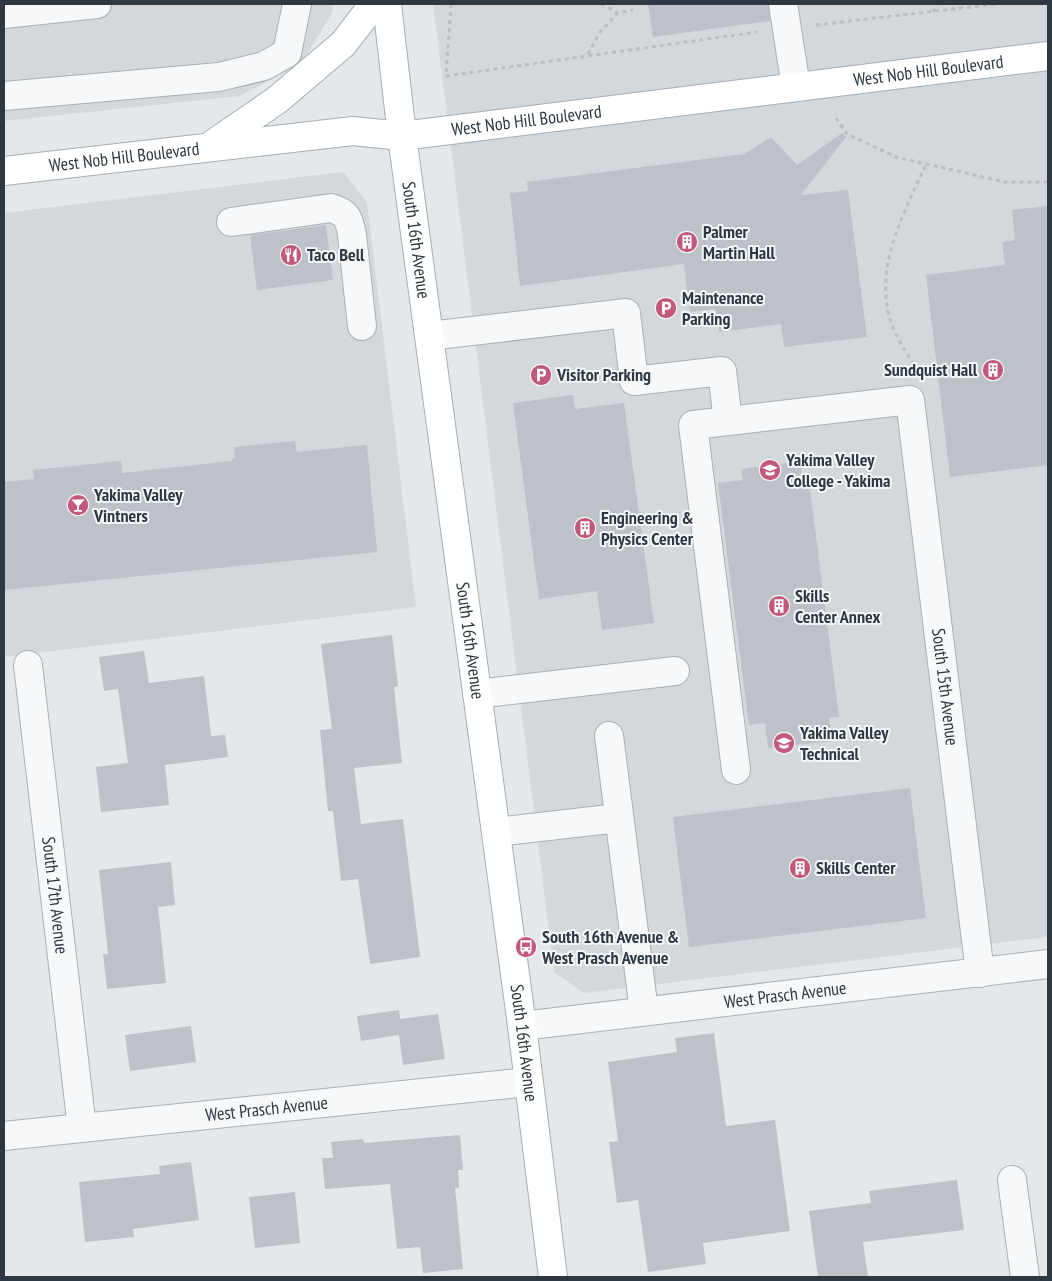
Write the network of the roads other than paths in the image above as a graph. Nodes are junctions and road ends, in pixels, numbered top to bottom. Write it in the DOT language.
graph roads {
  1 [pos="97,4"];
  2 [pos="297,4"];
  3 [pos="374,4"];
  4 [pos="387,4"];
  5 [pos="4,14"];
  6 [pos="785,16"];
  7 [pos="1048,56"];
  8 [pos="796,87"];
  9 [pos="4,96"];
  10 [pos="402,136"];
  11 [pos="214,147"];
  12 [pos="4,171"];
  13 [pos="231,222"];
  14 [pos="362,326"];
  15 [pos="429,336"];
  16 [pos="728,420"];
  17 [pos="28,665"];
  18 [pos="675,671"];
  19 [pos="478,694"];
  20 [pos="609,736"];
  21 [pos="736,770"];
  22 [pos="619,818"];
  23 [pos="496,832"];
  24 [pos="1048,964"];
  25 [pos="980,973"];
  26 [pos="644,1012"];
  27 [pos="522,1026"];
  28 [pos="528,1082"];
  29 [pos="82,1128"];
  30 [pos="4,1136"];
  31 [pos="1012,1180"];
  32 [pos="553,1277"];
  33 [pos="1025,1277"];
  1 -- 5 [label="street"];
  2 -- 9 [label="street"];
  3 -- 11 [label="main road"];
  4 -- 10 [label="main road, South 16th Avenue"];
  6 -- 8 [label="street"];
  7 -- 8 [label="main road, West Nob Hill Boulevard"];
  8 -- 10 [label="main road, West Nob Hill Boulevard"];
  10 -- 11 [label="main road, West Nob Hill Boulevard"];
  10 -- 15 [label="main road, South 16th Avenue"];
  11 -- 12 [label="main road, West Nob Hill Boulevard"];
  13 -- 14 [label="street"];
  15 -- 16 [label="street"];
  15 -- 19 [label="main road, South 16th Avenue"];
  16 -- 21 [label="street"];
  16 -- 25 [label="street, South 15th Avenue"];
  17 -- 29 [label="street, South 17th Avenue"];
  18 -- 19 [label="street"];
  19 -- 23 [label="main road, South 16th Avenue"];
  20 -- 22 [label="street"];
  22 -- 23 [label="street"];
  22 -- 26 [label="street"];
  23 -- 27 [label="main road, South 16th Avenue"];
  24 -- 25 [label="street, West Prasch Avenue"];
  25 -- 26 [label="street, West Prasch Avenue"];
  26 -- 27 [label="street, West Prasch Avenue"];
  27 -- 28 [label="main road, South 16th Avenue"];
  28 -- 29 [label="street, West Prasch Avenue"];
  28 -- 32 [label="main road, South 16th Avenue"];
  29 -- 30 [label="street, West Prasch Avenue"];
  31 -- 33 [label="street"];
}
